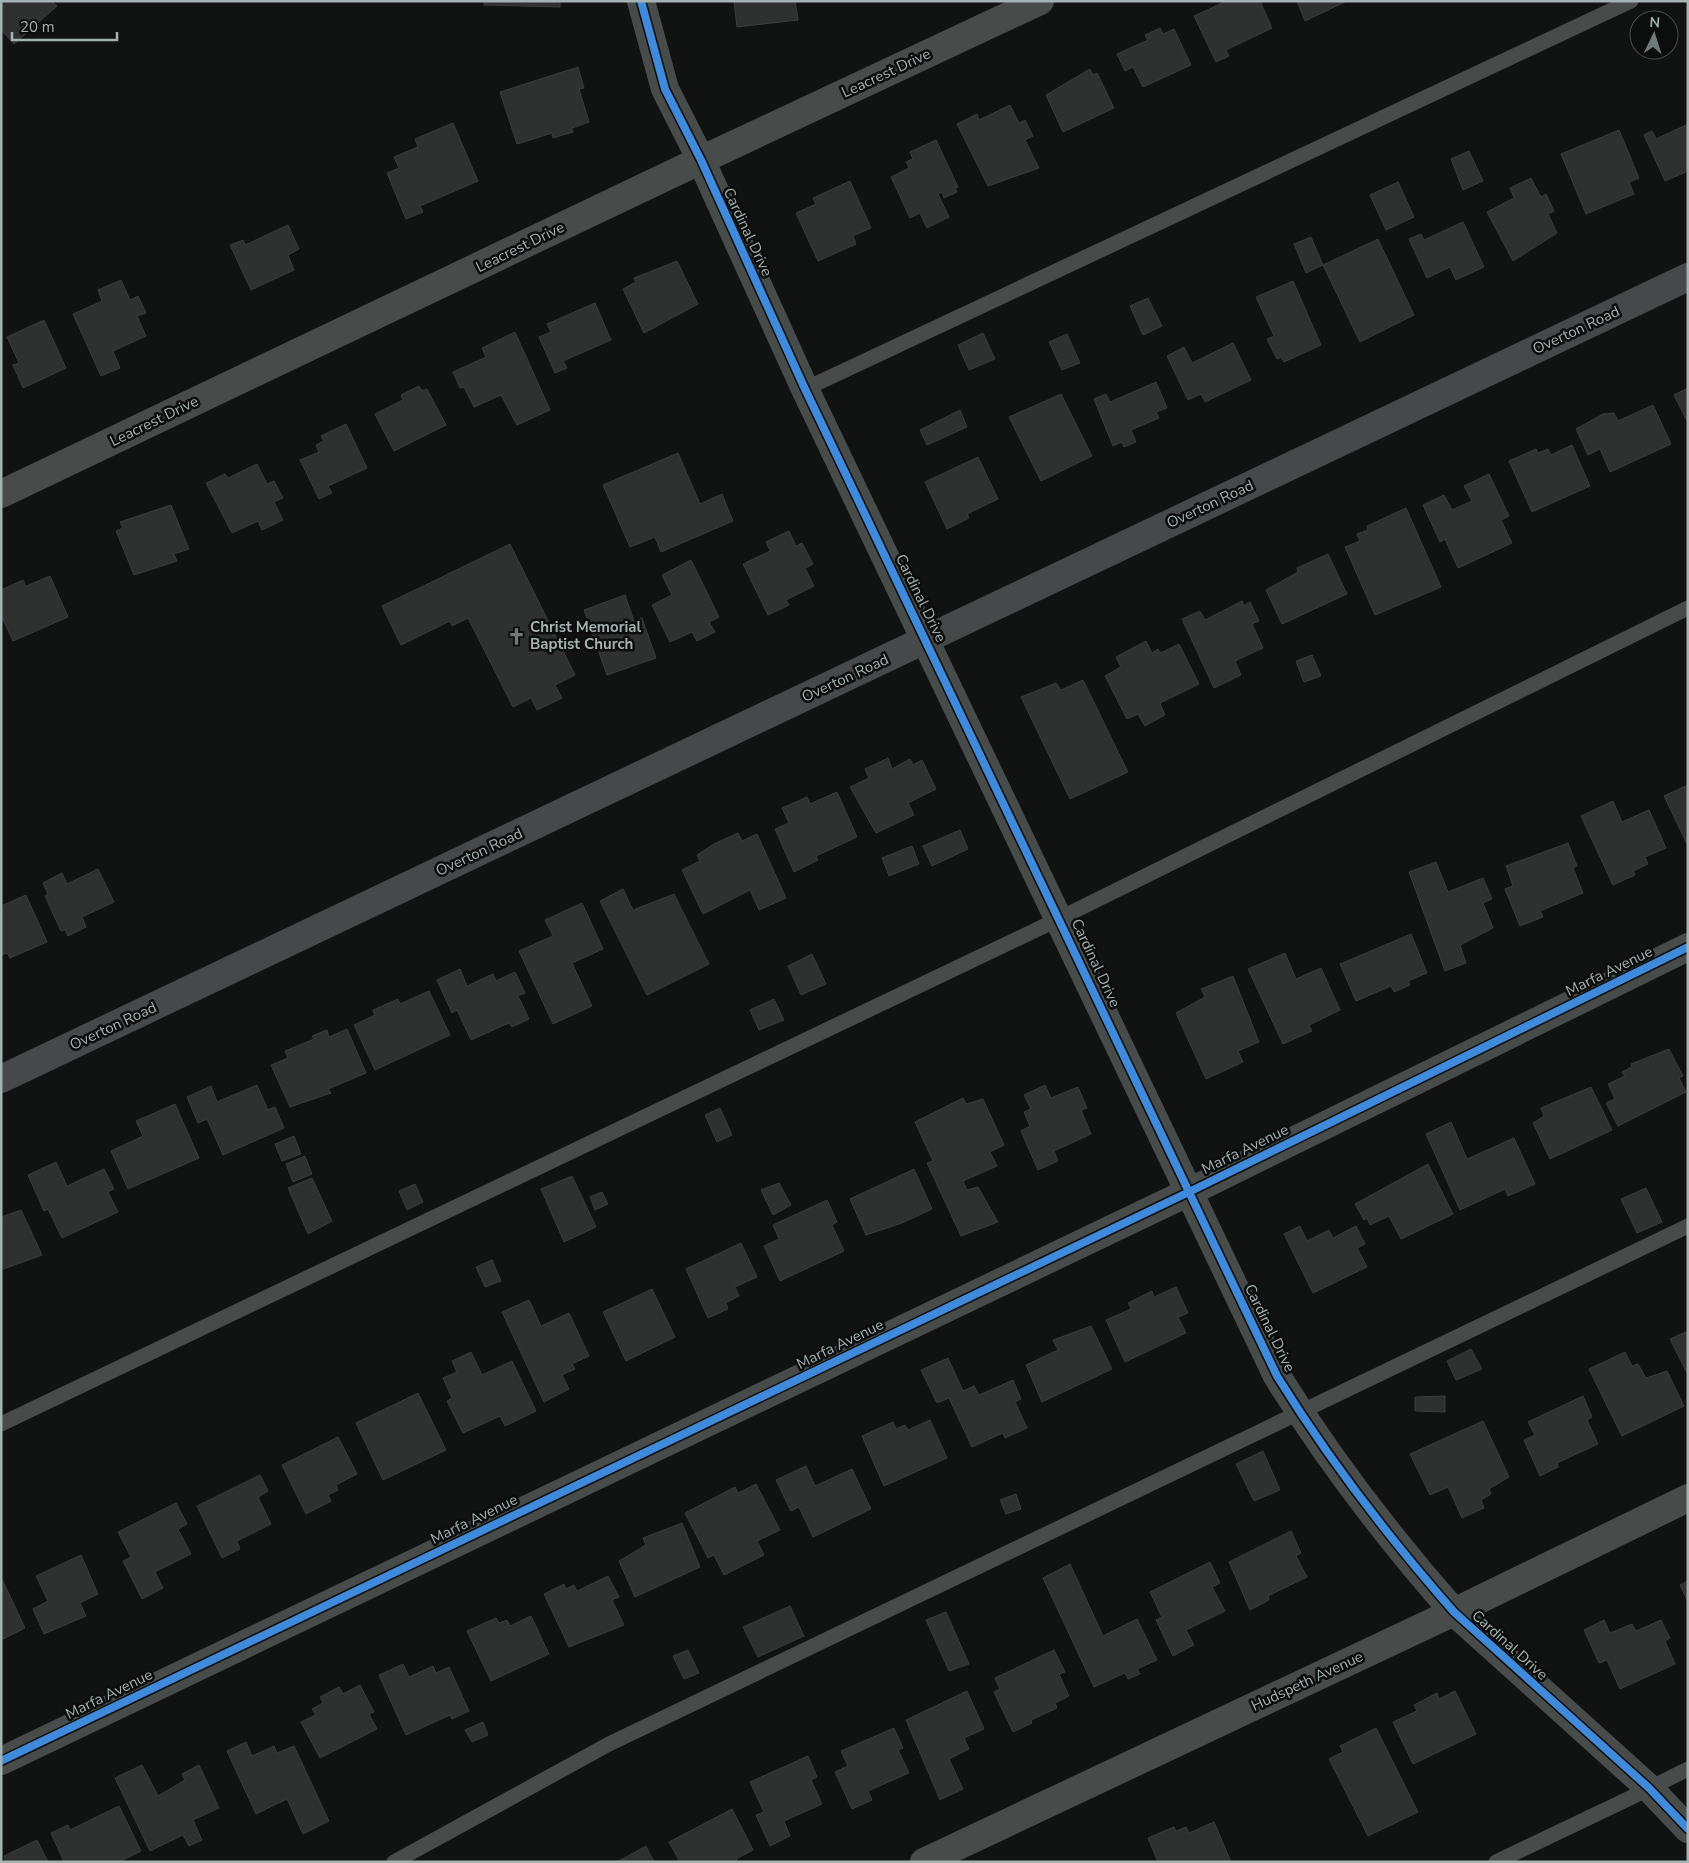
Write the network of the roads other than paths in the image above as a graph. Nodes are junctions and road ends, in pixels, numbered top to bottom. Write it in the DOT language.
graph roads {
  1 [pos="641,1"];
  2 [pos="1040,1"];
  3 [pos="1630,1"];
  4 [pos="700,160"];
  5 [pos="1688,277"];
  6 [pos="805,389"];
  7 [pos="1,494"];
  8 [pos="1688,608"];
  9 [pos="926,639"];
  10 [pos="1059,919"];
  11 [pos="1688,947"];
  12 [pos="1,1079"];
  13 [pos="1188,1192"];
  14 [pos="1688,1226"];
  15 [pos="1299,1412"];
  16 [pos="1,1424"];
  17 [pos="1688,1498"];
  18 [pos="1454,1612"];
  19 [pos="1,1761"];
  20 [pos="1688,1768"];
  21 [pos="1649,1788"];
  22 [pos="1688,1829"];
  23 [pos="394,1862"];
  24 [pos="924,1862"];
  25 [pos="1496,1862"];
  1 -- 4 [label="street, Cardinal Drive"];
  2 -- 4 [label="street, Leacrest Drive"];
  3 -- 6 [label="lane"];
  4 -- 6 [label="street, Cardinal Drive"];
  4 -- 7 [label="street, Leacrest Drive"];
  5 -- 9 [label="street, Overton Road"];
  6 -- 9 [label="street, Cardinal Drive"];
  8 -- 10 [label="lane"];
  9 -- 10 [label="street, Cardinal Drive"];
  9 -- 12 [label="street, Overton Road"];
  10 -- 13 [label="street, Cardinal Drive"];
  10 -- 16 [label="lane"];
  11 -- 13 [label="street, Marfa Avenue"];
  13 -- 15 [label="street, Cardinal Drive"];
  13 -- 19 [label="street, Marfa Avenue"];
  14 -- 15 [label="lane"];
  15 -- 18 [label="street, Cardinal Drive"];
  15 -- 23 [label="lane"];
  17 -- 18 [label="street, Hudspeth Avenue"];
  18 -- 21 [label="street, Cardinal Drive"];
  18 -- 24 [label="street, Hudspeth Avenue"];
  20 -- 21 [label="lane"];
  21 -- 22 [label="street, Cardinal Drive"];
  21 -- 25 [label="lane"];
}
